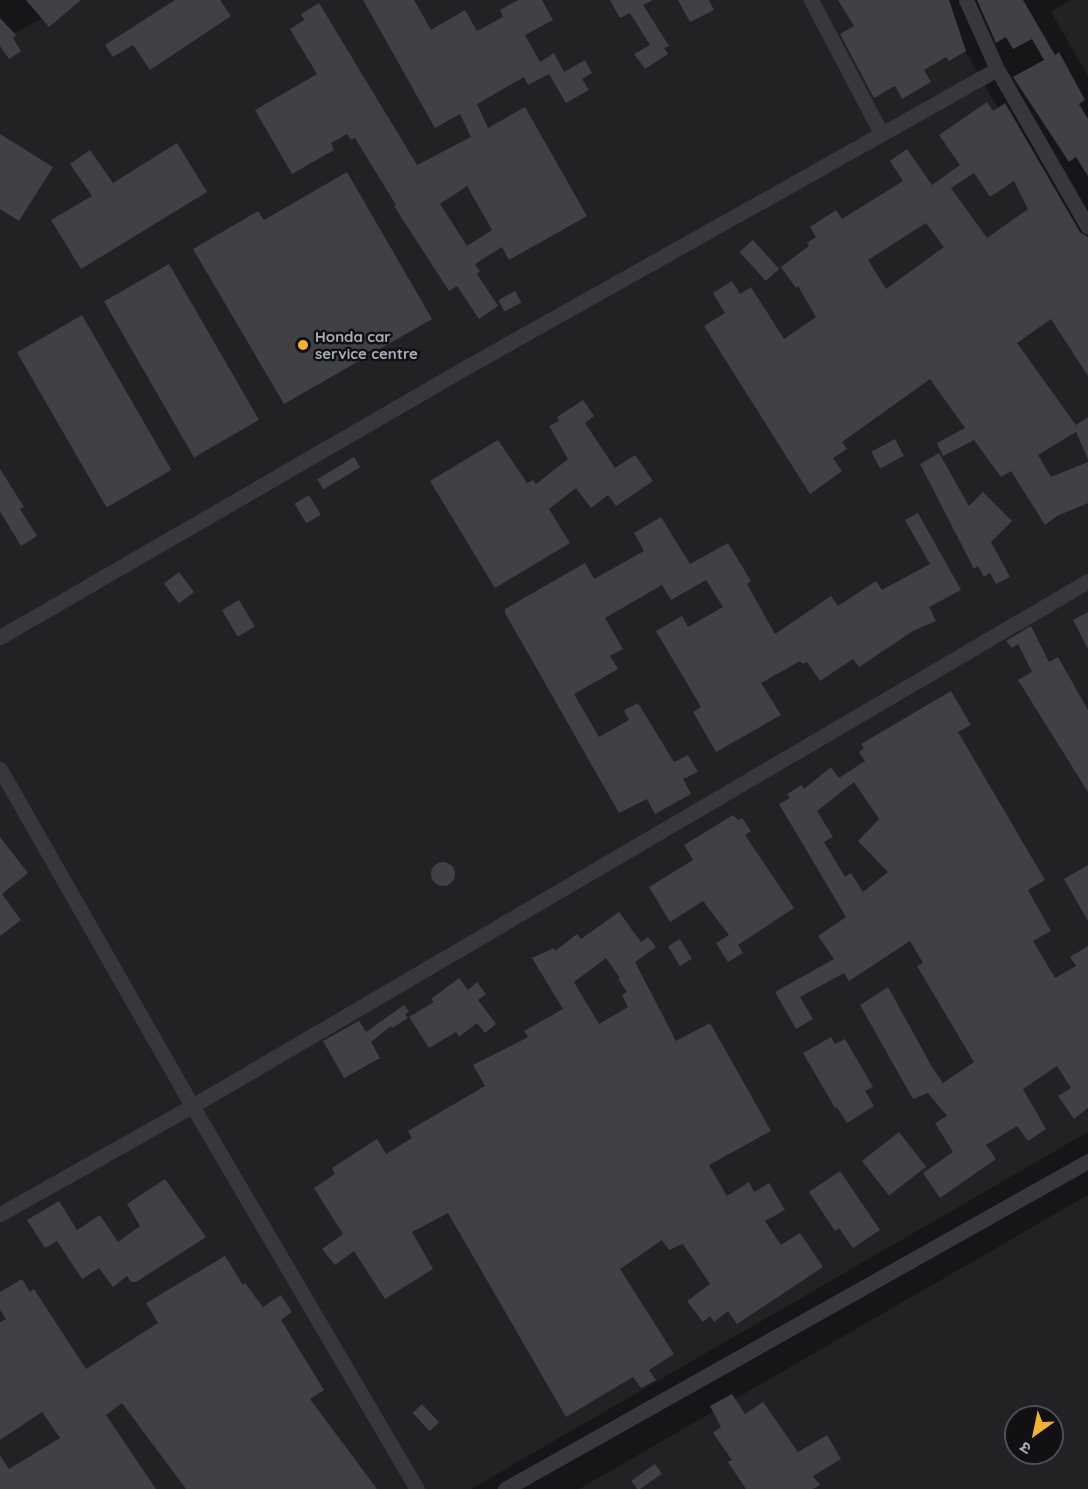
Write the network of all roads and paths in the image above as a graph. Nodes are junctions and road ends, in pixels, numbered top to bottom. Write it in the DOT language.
graph roads {
  1 [pos="811,0"];
  2 [pos="966,0"];
  3 [pos="997,69"];
  4 [pos="881,133"];
  5 [pos="1088,227"];
  6 [pos="1088,581"];
  7 [pos="0,637"];
  8 [pos="0,768"];
  9 [pos="192,1106"];
  10 [pos="1088,1161"];
  11 [pos="0,1214"];
  12 [pos="417,1489"];
  13 [pos="505,1489"];
  1 -- 4 [label="street"];
  2 -- 3 [label="street"];
  3 -- 4 [label="street"];
  3 -- 5 [label="street"];
  4 -- 7 [label="street"];
  6 -- 9 [label="street"];
  8 -- 9 [label="street"];
  9 -- 11 [label="street"];
  9 -- 12 [label="street"];
  10 -- 13 [label="street"];
}
